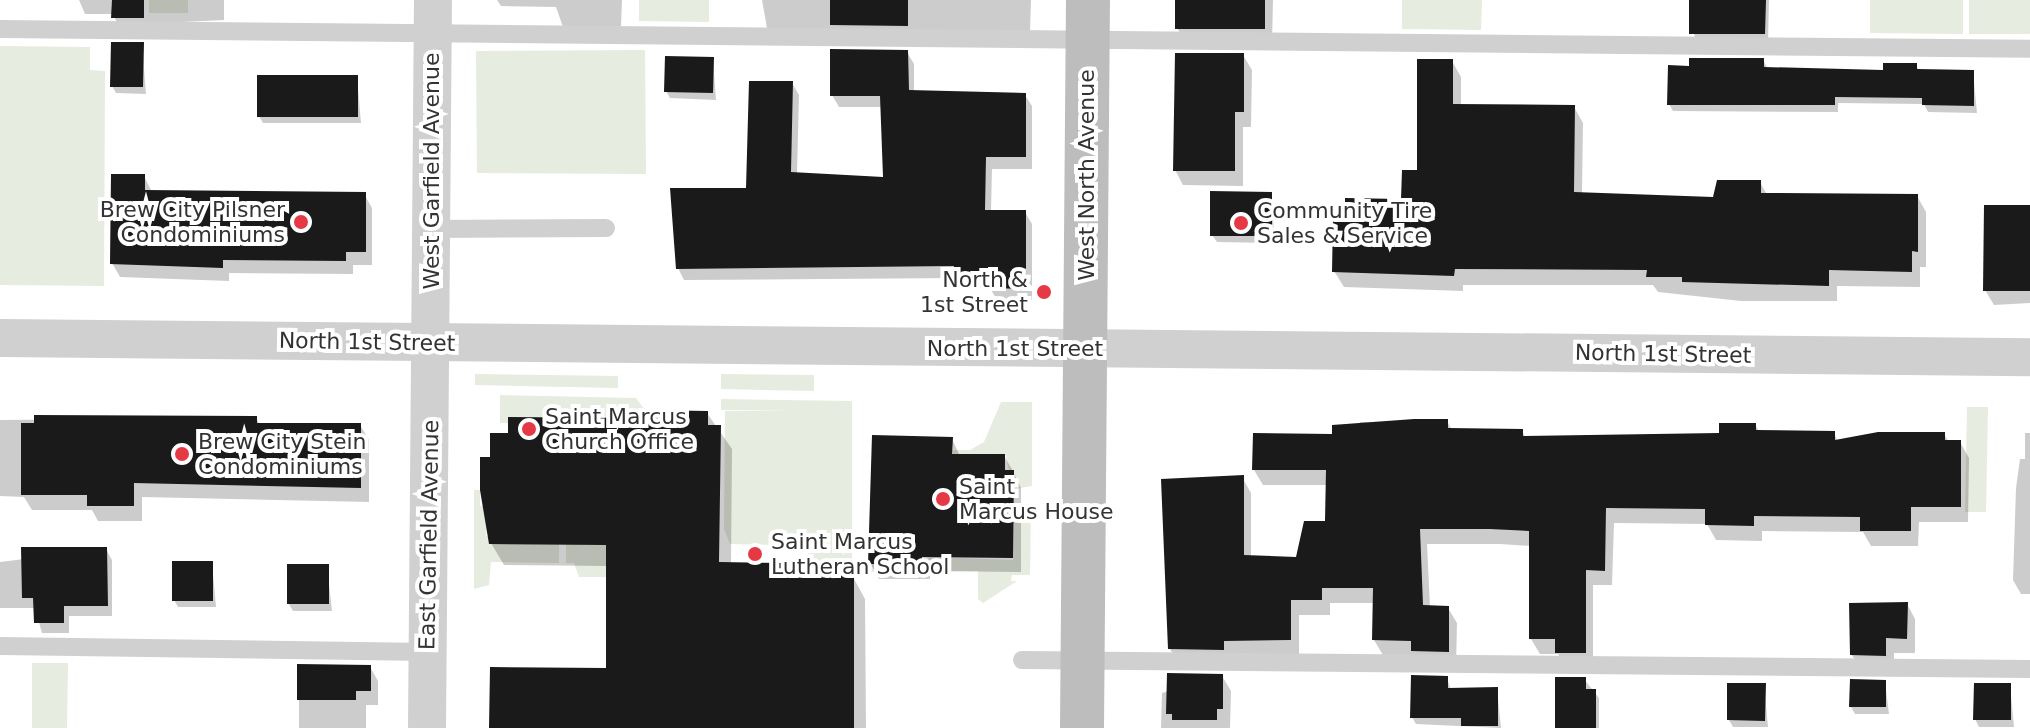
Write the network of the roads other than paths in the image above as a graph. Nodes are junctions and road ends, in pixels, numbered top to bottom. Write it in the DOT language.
graph roads {
  1 [pos="433,16"];
  2 [pos="1088,21"];
  3 [pos="0,29"];
  4 [pos="2030,49"];
  5 [pos="606,228"];
  6 [pos="432,229"];
  7 [pos="0,338"];
  8 [pos="431,343"];
  9 [pos="1087,350"];
  10 [pos="2030,357"];
  11 [pos="0,646"];
  12 [pos="428,652"];
  13 [pos="1022,660"];
  14 [pos="1083,660"];
  15 [pos="2030,669"];
  16 [pos="427,728"];
  17 [pos="1082,728"];
  1 -- 2 [label="lane"];
  1 -- 3 [label="lane"];
  1 -- 6 [label="street, West Garfield Avenue"];
  2 -- 4 [label="lane"];
  2 -- 9 [label="main road, West North Avenue"];
  5 -- 6 [label="lane"];
  6 -- 8 [label="street, West Garfield Avenue"];
  7 -- 8 [label="street, North 1st Street"];
  8 -- 9 [label="street, North 1st Street"];
  8 -- 12 [label="street, East Garfield Avenue"];
  9 -- 10 [label="street, North 1st Street"];
  9 -- 14 [label="main road, West North Avenue"];
  11 -- 12 [label="lane"];
  12 -- 16 [label="street, East Garfield Avenue"];
  13 -- 14 [label="lane"];
  14 -- 15 [label="lane"];
  14 -- 17 [label="main road, West North Avenue"];
}
